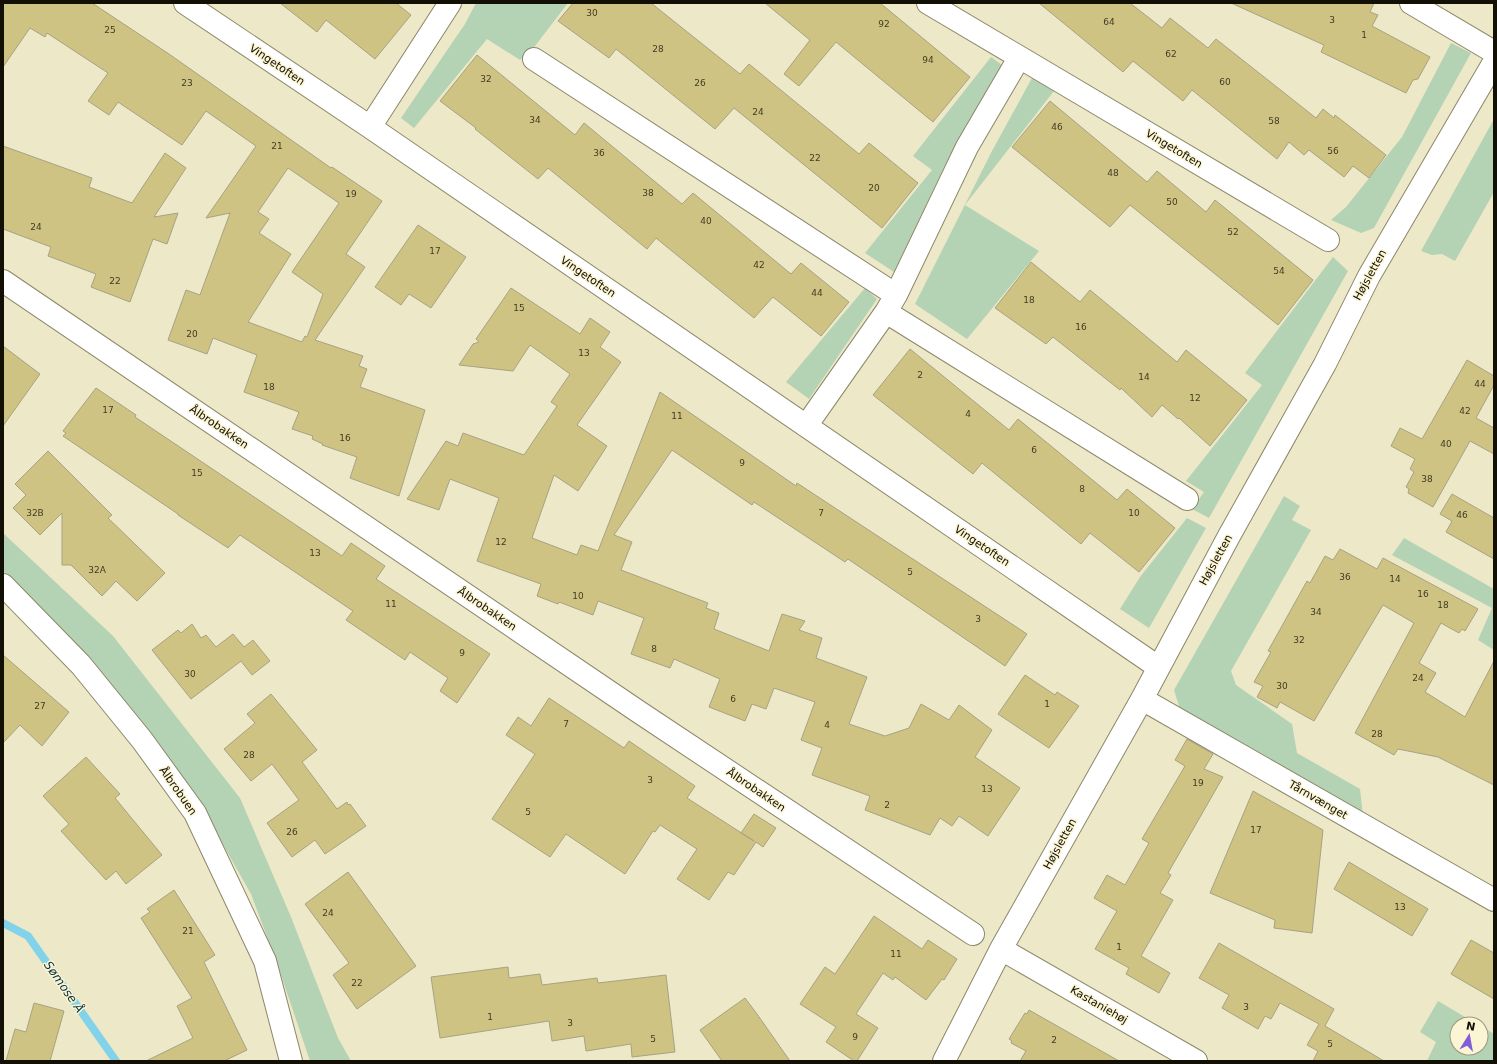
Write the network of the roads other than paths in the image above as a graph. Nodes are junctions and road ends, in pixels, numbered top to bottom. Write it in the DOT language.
graph roads {
  1 [pos="185,3"];
  2 [pos="928,3"];
  3 [pos="1410,3"];
  4 [pos="448,4"];
  5 [pos="1494,52"];
  6 [pos="1019,58"];
  7 [pos="534,59"];
  8 [pos="1494,62"];
  9 [pos="370,127"];
  10 [pos="1328,240"];
  11 [pos="3,281"];
  12 [pos="891,304"];
  13 [pos="806,426"];
  14 [pos="1187,499"];
  15 [pos="3,585"];
  16 [pos="1158,666"];
  17 [pos="1142,699"];
  18 [pos="1494,900"];
  19 [pos="973,934"];
  20 [pos="1001,949"];
  21 [pos="291,1061"];
  22 [pos="944,1061"];
  23 [pos="1196,1061"];
  1 -- 9 [label="street, Vingetoften"];
  2 -- 6 [label="street, Vingetoften"];
  3 -- 5 [label="street"];
  4 -- 9 [label="street"];
  6 -- 10 [label="street, Vingetoften"];
  6 -- 12 [label="street"];
  7 -- 12 [label="street"];
  8 -- 16 [label="street, Højsletten"];
  9 -- 13 [label="street, Vingetoften"];
  11 -- 19 [label="street, Ålbrobakken"];
  12 -- 13 [label="street"];
  12 -- 14 [label="street"];
  13 -- 16 [label="street, Vingetoften"];
  15 -- 21 [label="street, Ålbrobuen"];
  16 -- 17 [label="street, Højsletten"];
  17 -- 18 [label="street, Tårnvænget"];
  17 -- 20 [label="street, Højsletten"];
  20 -- 22 [label="street, Højsletten"];
  20 -- 23 [label="street, Kastaniehøj"];
}
